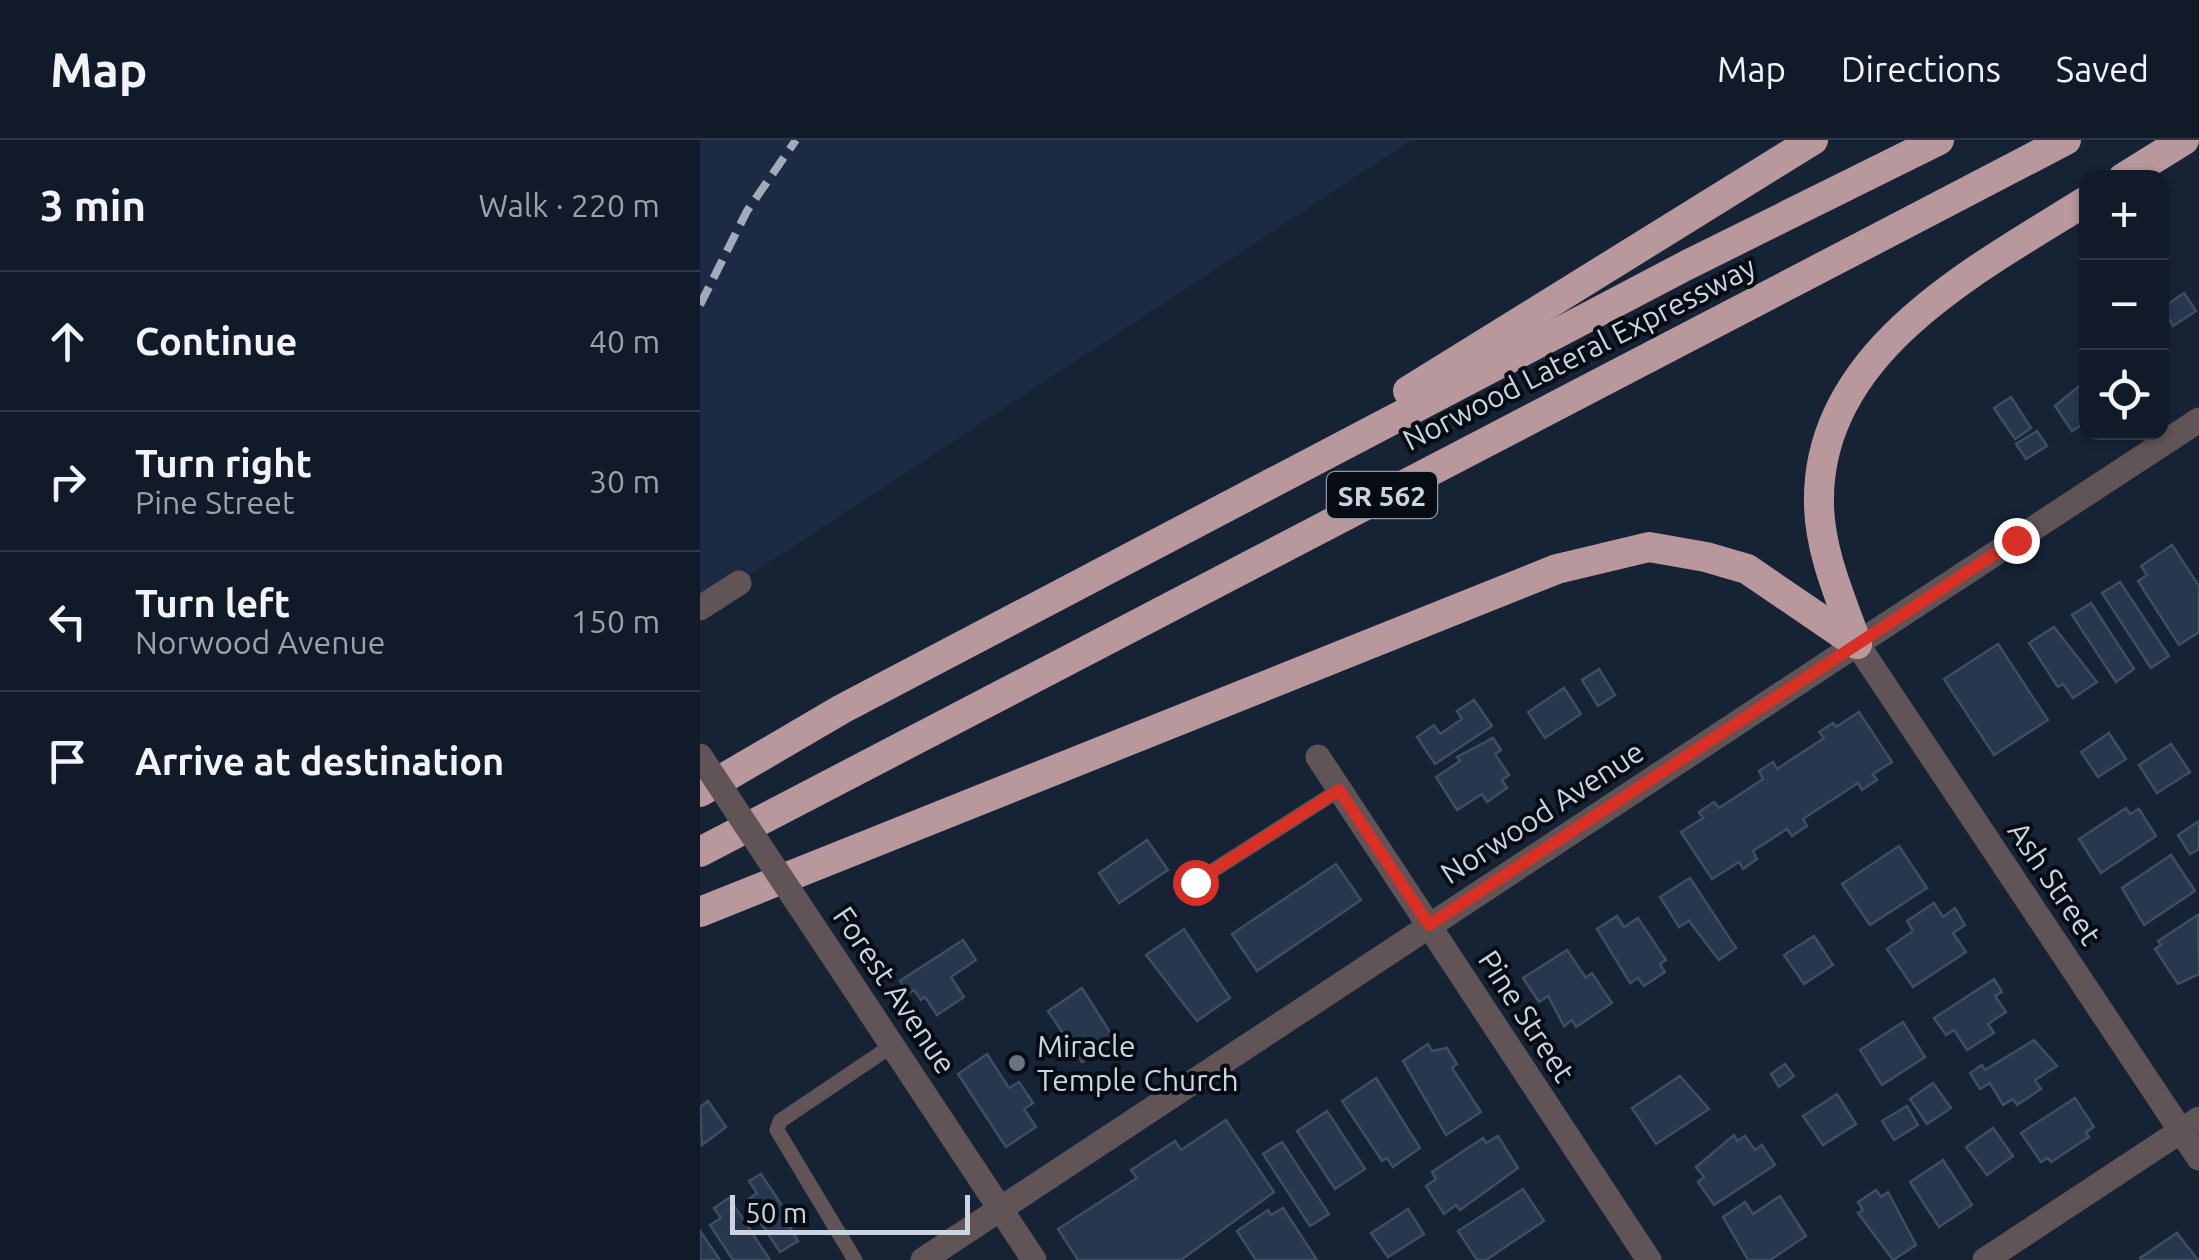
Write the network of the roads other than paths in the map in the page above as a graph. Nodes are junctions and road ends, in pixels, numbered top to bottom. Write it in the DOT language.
graph roads {
  1 [pos="1813,140"];
  2 [pos="1940,140"];
  3 [pos="2066,140"];
  4 [pos="2184,140"];
  5 [pos="2136,170"];
  6 [pos="2079,204"];
  7 [pos="2199,420"];
  8 [pos="1215,513"];
  9 [pos="738,583"];
  10 [pos="700,608"];
  11 [pos="1857,644"];
  12 [pos="700,756"];
  13 [pos="1318,757"];
  14 [pos="1339,790"];
  15 [pos="700,792"];
  16 [pos="700,852"];
  17 [pos="1195,882"];
  18 [pos="700,912"];
  19 [pos="1429,925"];
  20 [pos="894,1045"];
  21 [pos="2190,1125"];
  22 [pos="2199,1158"];
  23 [pos="1000,1208"];
  24 [pos="855,1260"];
  25 [pos="923,1260"];
  26 [pos="1034,1260"];
  27 [pos="1650,1260"];
  28 [pos="1985,1260"];
  1 -- 8 [label="highway"];
  2 -- 8 [label="highway, Norwood Lateral Expressway / SR 562"];
  3 -- 16 [label="highway, Norwood Lateral Expressway / SR 562"];
  4 -- 5 [label="highway"];
  6 -- 11 [label="highway"];
  7 -- 11 [label="street, Norwood Avenue"];
  8 -- 15 [label="highway, Norwood Lateral Expressway / SR 562"];
  9 -- 10 [label="street"];
  11 -- 18 [label="highway"];
  11 -- 19 [label="street, Norwood Avenue"];
  11 -- 21 [label="street, Ash Street"];
  12 -- 20 [label="street, Forest Avenue, bridge"];
  13 -- 14 [label="street, Pine Street"];
  14 -- 17 [label="lane"];
  14 -- 19 [label="street, Pine Street"];
  19 -- 23 [label="street, Norwood Avenue"];
  19 -- 27 [label="street, Pine Street"];
  20 -- 23 [label="street, Forest Avenue"];
  20 -- 24 [label="lane"];
  21 -- 22 [label="street, Ash Street"];
  21 -- 28 [label="street"];
  23 -- 25 [label="street, Norwood Avenue"];
  23 -- 26 [label="street, Forest Avenue"];
}
